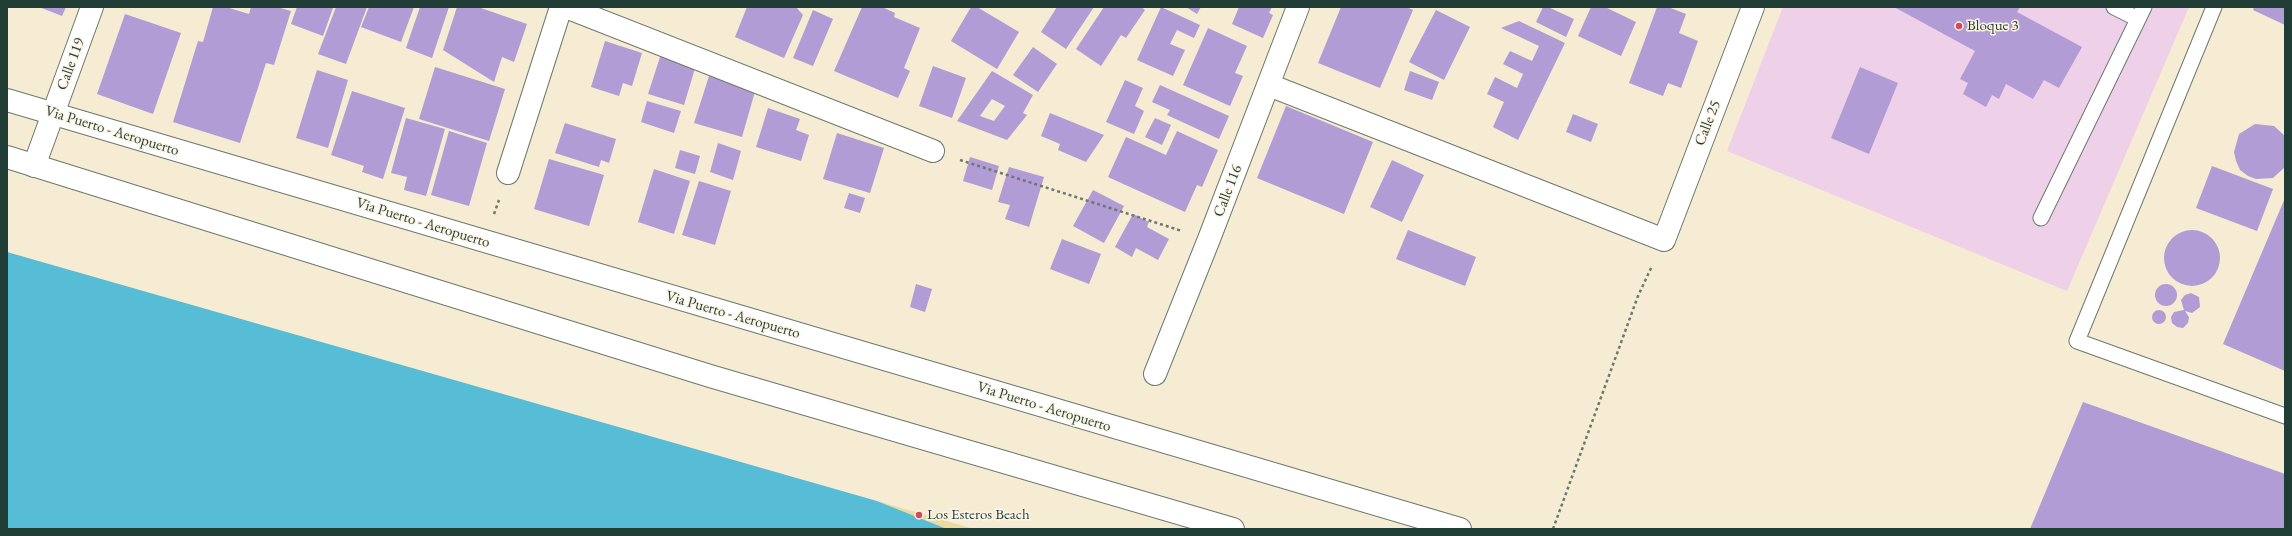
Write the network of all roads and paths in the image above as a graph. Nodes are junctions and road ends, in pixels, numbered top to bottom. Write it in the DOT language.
graph roads {
  1 [pos="92,7"];
  2 [pos="561,7"];
  3 [pos="566,7"];
  4 [pos="1298,7"];
  5 [pos="1753,7"];
  6 [pos="2114,7"];
  7 [pos="2214,7"];
  8 [pos="2141,13"];
  9 [pos="1269,85"];
  10 [pos="7,100"];
  11 [pos="54,114"];
  12 [pos="933,151"];
  13 [pos="7,157"];
  14 [pos="34,166"];
  15 [pos="508,172"];
  16 [pos="2041,218"];
  17 [pos="1209,239"];
  18 [pos="1664,240"];
  19 [pos="485,242"];
  20 [pos="1155,374"];
  21 [pos="2285,416"];
  22 [pos="1233,529"];
  23 [pos="1460,529"];
  24 [pos="1553,529"];
  1 -- 11 [label="main road, Calle 119"];
  2 -- 15 [label="main road"];
  3 -- 12 [label="main road"];
  4 -- 9 [label="main road, Calle 116"];
  5 -- 18 [label="main road, Calle 25"];
  6 -- 8 [label="lane"];
  7 -- 21 [label="lane"];
  8 -- 16 [label="lane"];
  9 -- 17 [label="main road, Calle 116"];
  9 -- 18 [label="main road"];
  10 -- 11 [label="main road, Via Puerto - Aeropuerto"];
  11 -- 14 [label="main road, Calle 119"];
  11 -- 19 [label="main road, Via Puerto - Aeropuerto"];
  12 -- 17 [label="path"];
  13 -- 14 [label="main road"];
  14 -- 22 [label="main road"];
  15 -- 19 [label="path"];
  17 -- 20 [label="main road, Calle 116"];
  18 -- 24 [label="path"];
  19 -- 23 [label="main road, Via Puerto - Aeropuerto"];
}
